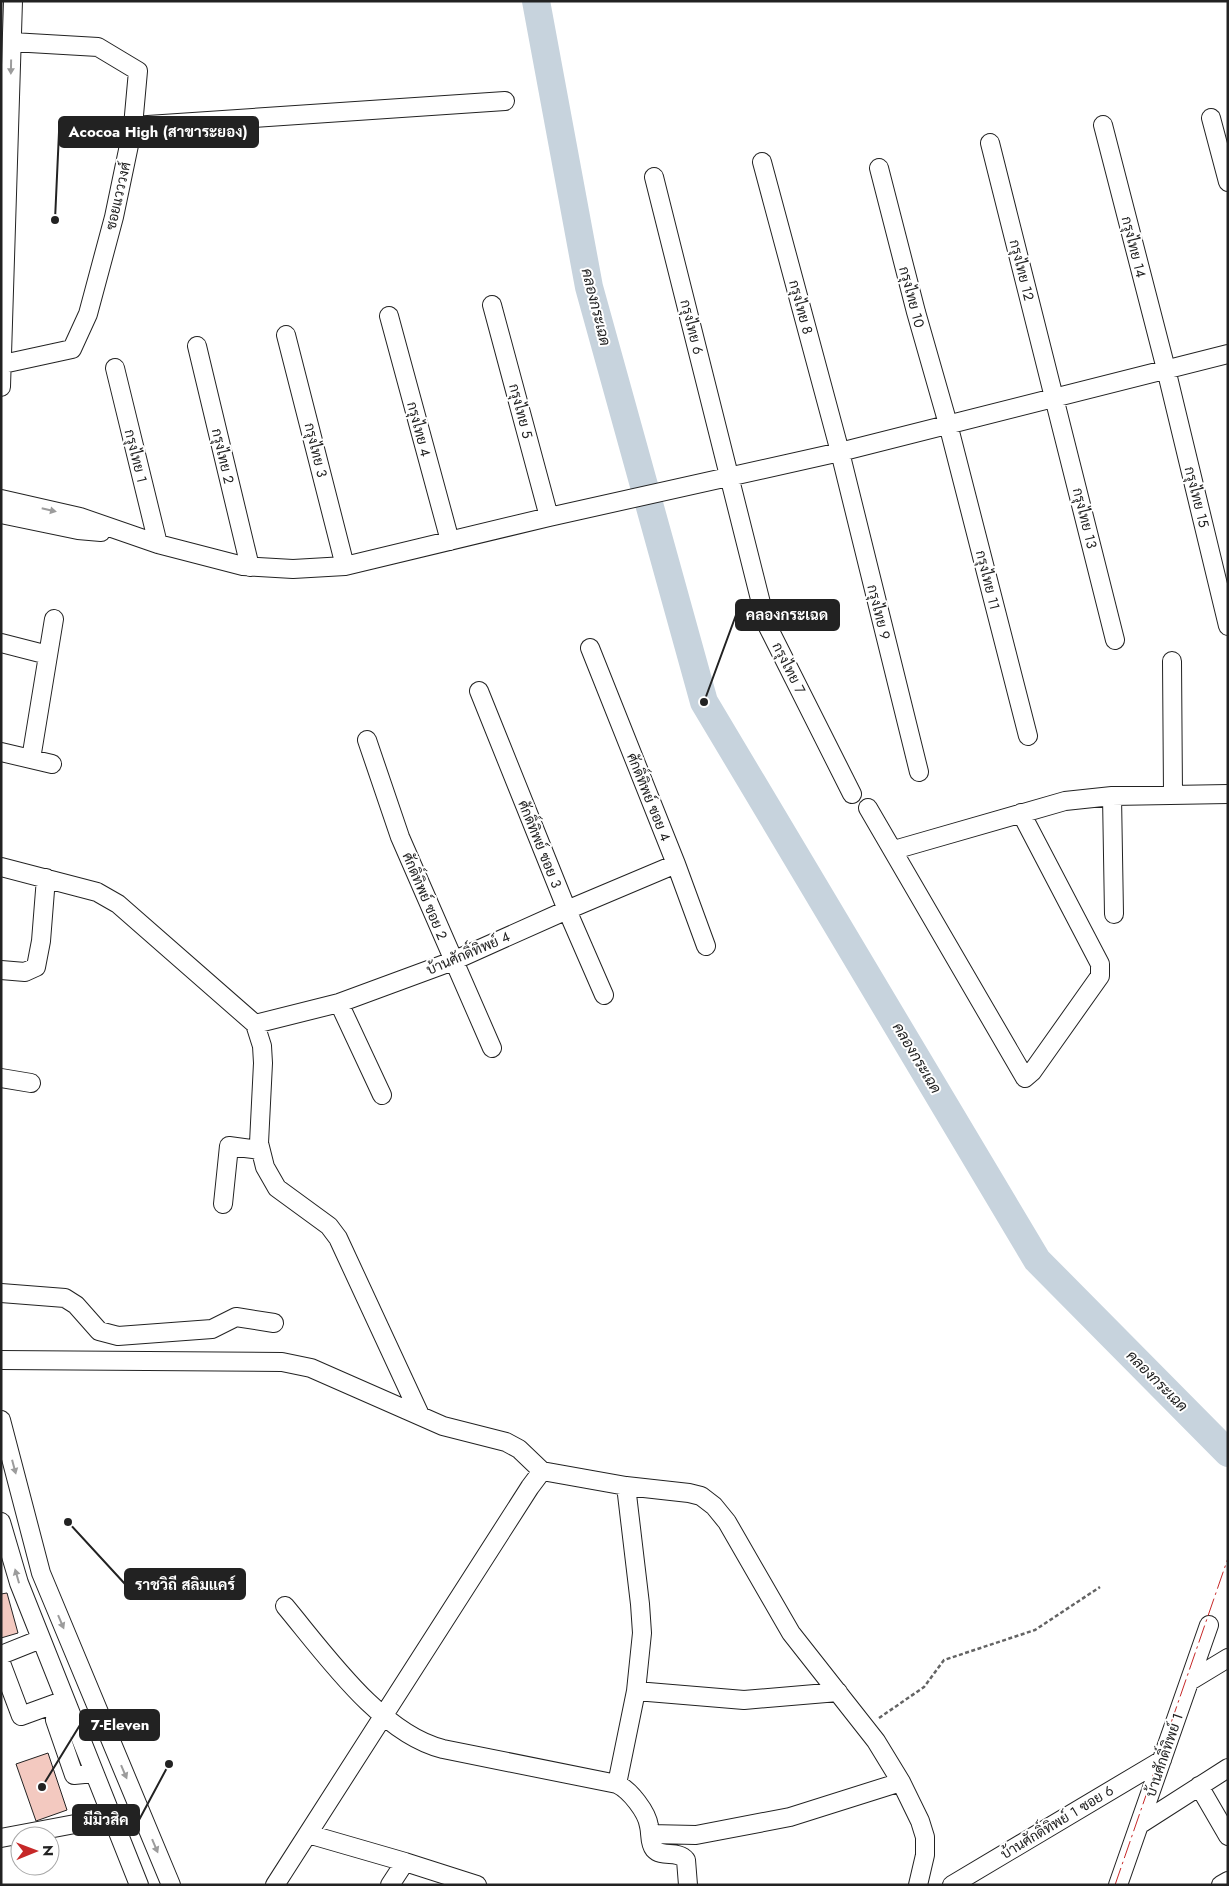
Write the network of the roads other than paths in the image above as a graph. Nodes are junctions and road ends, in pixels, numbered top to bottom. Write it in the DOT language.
graph roads {
  1 [pos="13,1"];
  2 [pos="12,42"];
  3 [pos="505,101"];
  4 [pos="1211,118"];
  5 [pos="1103,125"];
  6 [pos="133,126"];
  7 [pos="990,143"];
  8 [pos="762,162"];
  9 [pos="879,168"];
  10 [pos="654,177"];
  11 [pos="1228,182"];
  12 [pos="492,305"];
  13 [pos="389,316"];
  14 [pos="286,334"];
  15 [pos="197,346"];
  16 [pos="1228,354"];
  17 [pos="3,364"];
  18 [pos="115,368"];
  19 [pos="1166,369"];
  20 [pos="1,387"];
  21 [pos="1055,397"];
  22 [pos="948,424"];
  23 [pos="840,452"];
  24 [pos="730,478"];
  25 [pos="1,499"];
  26 [pos="1,514"];
  27 [pos="549,517"];
  28 [pos="127,535"];
  29 [pos="450,541"];
  30 [pos="158,544"];
  31 [pos="345,566"];
  32 [pos="250,567"];
  33 [pos="54,619"];
  34 [pos="1228,626"];
  35 [pos="1116,640"];
  36 [pos="1,644"];
  37 [pos="590,648"];
  38 [pos="48,655"];
  39 [pos="1172,661"];
  40 [pos="478,691"];
  41 [pos="1028,736"];
  42 [pos="367,740"];
  43 [pos="1,752"];
  44 [pos="31,759"];
  45 [pos="52,764"];
  46 [pos="919,772"];
  47 [pos="852,794"];
  48 [pos="1173,794"];
  49 [pos="1228,794"];
  50 [pos="1112,796"];
  51 [pos="868,808"];
  52 [pos="1020,813"];
  53 [pos="894,850"];
  54 [pos="676,864"];
  55 [pos="1,867"];
  56 [pos="46,878"];
  57 [pos="567,910"];
  58 [pos="1114,914"];
  59 [pos="706,946"];
  60 [pos="453,961"];
  61 [pos="1,970"];
  62 [pos="604,995"];
  63 [pos="339,1003"];
  64 [pos="255,1024"];
  65 [pos="492,1048"];
  66 [pos="1,1078"];
  67 [pos="31,1083"];
  68 [pos="382,1096"];
  69 [pos="260,1150"];
  70 [pos="223,1204"];
  71 [pos="1,1292"];
  72 [pos="274,1323"];
  73 [pos="1,1360"];
  74 [pos="420,1416"];
  75 [pos="1,1420"];
  76 [pos="542,1471"];
  77 [pos="626,1486"];
  78 [pos="1,1522"];
  79 [pos="285,1606"];
  80 [pos="1209,1625"];
  81 [pos="41,1639"];
  82 [pos="1,1655"];
  83 [pos="1228,1658"];
  84 [pos="1,1663"];
  85 [pos="1190,1681"];
  86 [pos="636,1691"];
  87 [pos="838,1692"];
  88 [pos="66,1705"];
  89 [pos="383,1715"];
  90 [pos="1162,1760"];
  91 [pos="1228,1768"];
  92 [pos="901,1782"];
  93 [pos="617,1784"];
  94 [pos="1199,1786"];
  95 [pos="112,1816"];
  96 [pos="1140,1825"];
  97 [pos="308,1834"];
  98 [pos="650,1834"];
  99 [pos="1228,1836"];
  100 [pos="1,1838"];
  101 [pos="405,1862"];
  102 [pos="1228,1881"];
  103 [pos="280,1883"];
  104 [pos="139,1885"];
  105 [pos="171,1885"];
  106 [pos="390,1885"];
  107 [pos="477,1885"];
  108 [pos="688,1885"];
  109 [pos="918,1885"];
  110 [pos="952,1885"];
  111 [pos="1118,1885"];
  112 [pos="1221,1885"];
  1 -- 2 [label="street"];
  2 -- 6 [label="street, ซอยแวววงศ์"];
  2 -- 17 [label="street, one-way"];
  3 -- 6 [label="street"];
  4 -- 11 [label="street"];
  5 -- 19 [label="street, กรุงไทย 14"];
  6 -- 17 [label="street, ซอยแวววงศ์"];
  7 -- 21 [label="street, กรุงไทย 12"];
  8 -- 23 [label="street, กรุงไทย 8"];
  9 -- 22 [label="street, กรุงไทย 10"];
  10 -- 24 [label="street, กรุงไทย 6"];
  12 -- 27 [label="street, กรุงไทย 5"];
  13 -- 29 [label="street, กรุงไทย 4"];
  14 -- 31 [label="street, กรุงไทย 3"];
  15 -- 32 [label="street, กรุงไทย 2"];
  16 -- 19 [label="street"];
  17 -- 20 [label="street"];
  18 -- 30 [label="street, กรุงไทย 1"];
  19 -- 21 [label="street"];
  19 -- 34 [label="street, กรุงไทย 15"];
  21 -- 22 [label="street"];
  21 -- 35 [label="street, กรุงไทย 13"];
  22 -- 23 [label="street"];
  22 -- 41 [label="street, กรุงไทย 11"];
  23 -- 24 [label="street"];
  23 -- 46 [label="street, กรุงไทย 9"];
  24 -- 27 [label="street"];
  24 -- 47 [label="street, กรุงไทย 7"];
  25 -- 28 [label="street, one-way"];
  26 -- 28 [label="street"];
  27 -- 29 [label="street"];
  28 -- 30 [label="street"];
  29 -- 31 [label="street"];
  30 -- 32 [label="street"];
  31 -- 32 [label="street"];
  33 -- 38 [label="street"];
  36 -- 38 [label="street"];
  37 -- 54 [label="street, ศักดิ์ทิพย์ ซอย 4"];
  38 -- 44 [label="street"];
  39 -- 48 [label="street"];
  40 -- 57 [label="street, ศักดิ์ทิพย์ ซอย 3"];
  42 -- 60 [label="street, ศักดิ์ทิพย์ ซอย 2"];
  43 -- 44 [label="street"];
  44 -- 45 [label="street"];
  48 -- 49 [label="street"];
  48 -- 50 [label="street"];
  50 -- 52 [label="street"];
  50 -- 58 [label="street"];
  51 -- 53 [label="street"];
  52 -- 53 [label="street"];
  52 -- 53 [label="street"];
  54 -- 57 [label="street, บ้านศักดิ์ทิพย์ 4"];
  54 -- 59 [label="street, ศักดิ์ทิพย์ ซอย 4"];
  55 -- 56 [label="street"];
  56 -- 61 [label="street"];
  56 -- 64 [label="street"];
  57 -- 60 [label="street, บ้านศักดิ์ทิพย์ 4"];
  57 -- 62 [label="street, ศักดิ์ทิพย์ ซอย 3"];
  60 -- 63 [label="street, บ้านศักดิ์ทิพย์ 4"];
  60 -- 65 [label="street, ศักดิ์ทิพย์ ซอย 2"];
  63 -- 64 [label="street, บ้านศักดิ์ทิพย์ 4"];
  63 -- 68 [label="street"];
  64 -- 69 [label="street"];
  66 -- 67 [label="street"];
  69 -- 70 [label="street"];
  69 -- 74 [label="street"];
  71 -- 72 [label="street"];
  73 -- 74 [label="street"];
  74 -- 76 [label="street"];
  75 -- 105 [label="street, one-way"];
  76 -- 77 [label="street"];
  76 -- 89 [label="street"];
  77 -- 86 [label="street"];
  77 -- 87 [label="street"];
  81 -- 78 [label="street, one-way"];
  79 -- 89 [label="street"];
  80 -- 85 [label="street, บ้านศักดิ์ทิพย์ 1"];
  81 -- 82 [label="street"];
  81 -- 88 [label="street"];
  83 -- 85 [label="street"];
  84 -- 88 [label="street"];
  85 -- 90 [label="street, บ้านศักดิ์ทิพย์ 1"];
  86 -- 87 [label="street"];
  86 -- 93 [label="street"];
  87 -- 92 [label="street"];
  88 -- 95 [label="street"];
  89 -- 93 [label="street"];
  89 -- 97 [label="street"];
  90 -- 96 [label="street, บ้านศักดิ์ทิพย์ 1"];
  90 -- 110 [label="street, บ้านศักดิ์ทิพย์ 1 ซอย 6"];
  91 -- 94 [label="street"];
  92 -- 98 [label="street"];
  92 -- 109 [label="street"];
  93 -- 98 [label="street"];
  94 -- 96 [label="street"];
  94 -- 99 [label="street"];
  95 -- 100 [label="street"];
  95 -- 104 [label="street"];
  96 -- 111 [label="street, บ้านศักดิ์ทิพย์ 1"];
  97 -- 101 [label="street"];
  97 -- 103 [label="street"];
  98 -- 108 [label="street"];
  101 -- 106 [label="street"];
  101 -- 107 [label="street"];
  102 -- 112 [label="street"];
}
